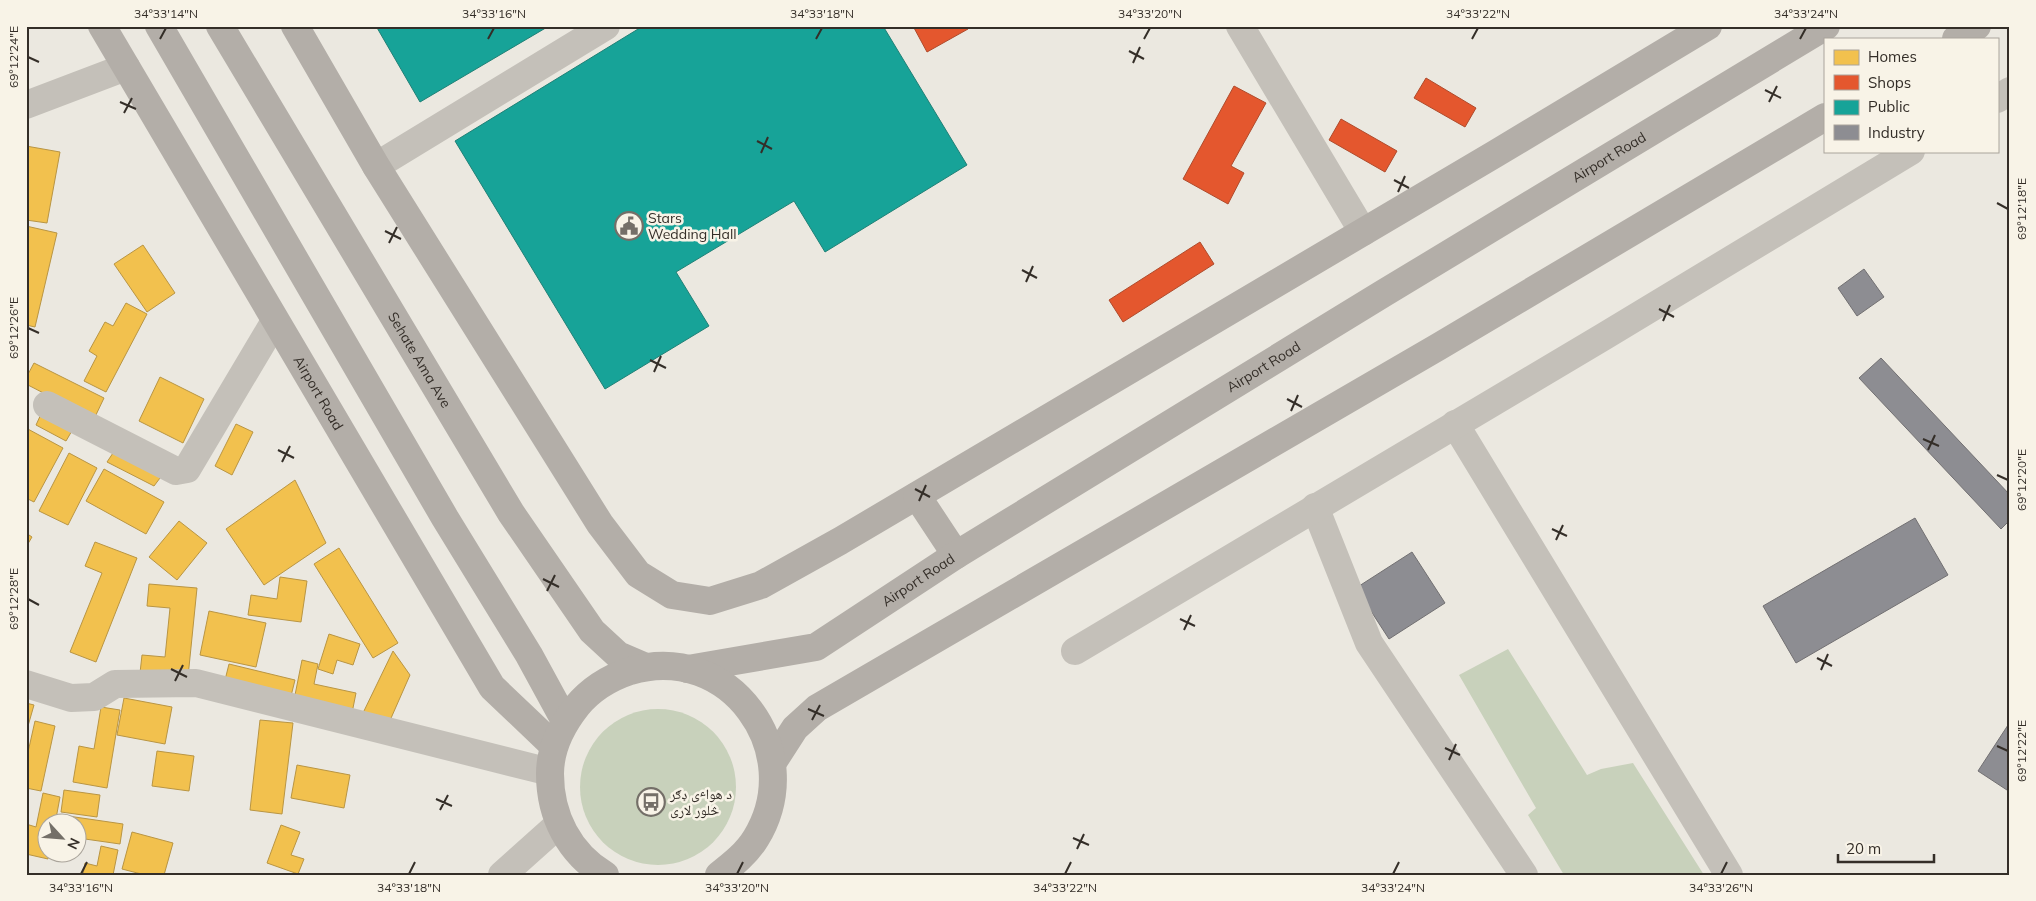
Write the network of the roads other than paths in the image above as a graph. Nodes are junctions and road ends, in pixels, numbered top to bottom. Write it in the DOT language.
graph roads {
  1 [pos="102,26"];
  2 [pos="159,26"];
  3 [pos="220,26"];
  4 [pos="295,26"];
  5 [pos="606,26"];
  6 [pos="1240,26"];
  7 [pos="1708,26"];
  8 [pos="1826,26"];
  9 [pos="1978,26"];
  10 [pos="1958,38"];
  11 [pos="126,66"];
  12 [pos="2010,91"];
  13 [pos="1998,98"];
  14 [pos="26,105"];
  15 [pos="1824,118"];
  16 [pos="1909,152"];
  17 [pos="376,166"];
  18 [pos="1363,232"];
  19 [pos="275,321"];
  20 [pos="48,404"];
  21 [pos="1455,424"];
  22 [pos="917,496"];
  23 [pos="1314,507"];
  24 [pos="956,555"];
  25 [pos="1075,650"];
  26 [pos="646,667"];
  27 [pos="688,669"];
  28 [pos="26,684"];
  29 [pos="565,721"];
  30 [pos="552,759"];
  31 [pos="773,762"];
  32 [pos="559,824"];
  33 [pos="735,870"];
  34 [pos="502,875"];
  35 [pos="605,875"];
  36 [pos="1524,875"];
  37 [pos="1729,875"];
  1 -- 11 [label="main road, Airport Road"];
  2 -- 29 [label="main road"];
  3 -- 26 [label="main road, Sehate Ama Ave"];
  4 -- 17 [label="main road"];
  5 -- 17 [label="street"];
  6 -- 18 [label="street"];
  7 -- 18 [label="main road"];
  8 -- 24 [label="main road, Airport Road"];
  9 -- 10 [label="main road"];
  11 -- 14 [label="street"];
  11 -- 19 [label="main road, Airport Road"];
  12 -- 13 [label="street"];
  15 -- 31 [label="main road"];
  16 -- 21 [label="street"];
  17 -- 22 [label="main road"];
  18 -- 22 [label="main road"];
  19 -- 20 [label="street"];
  19 -- 30 [label="main road, Airport Road"];
  21 -- 23 [label="street"];
  21 -- 37 [label="street"];
  22 -- 24 [label="main road"];
  23 -- 25 [label="street"];
  23 -- 36 [label="street"];
  24 -- 27 [label="main road, Airport Road"];
  26 -- 27 [label="main road"];
  26 -- 29 [label="main road"];
  27 -- 31 [label="main road"];
  28 -- 30 [label="street"];
  29 -- 30 [label="main road"];
  30 -- 32 [label="main road"];
  31 -- 33 [label="main road"];
  32 -- 34 [label="street"];
  32 -- 35 [label="main road"];
}
